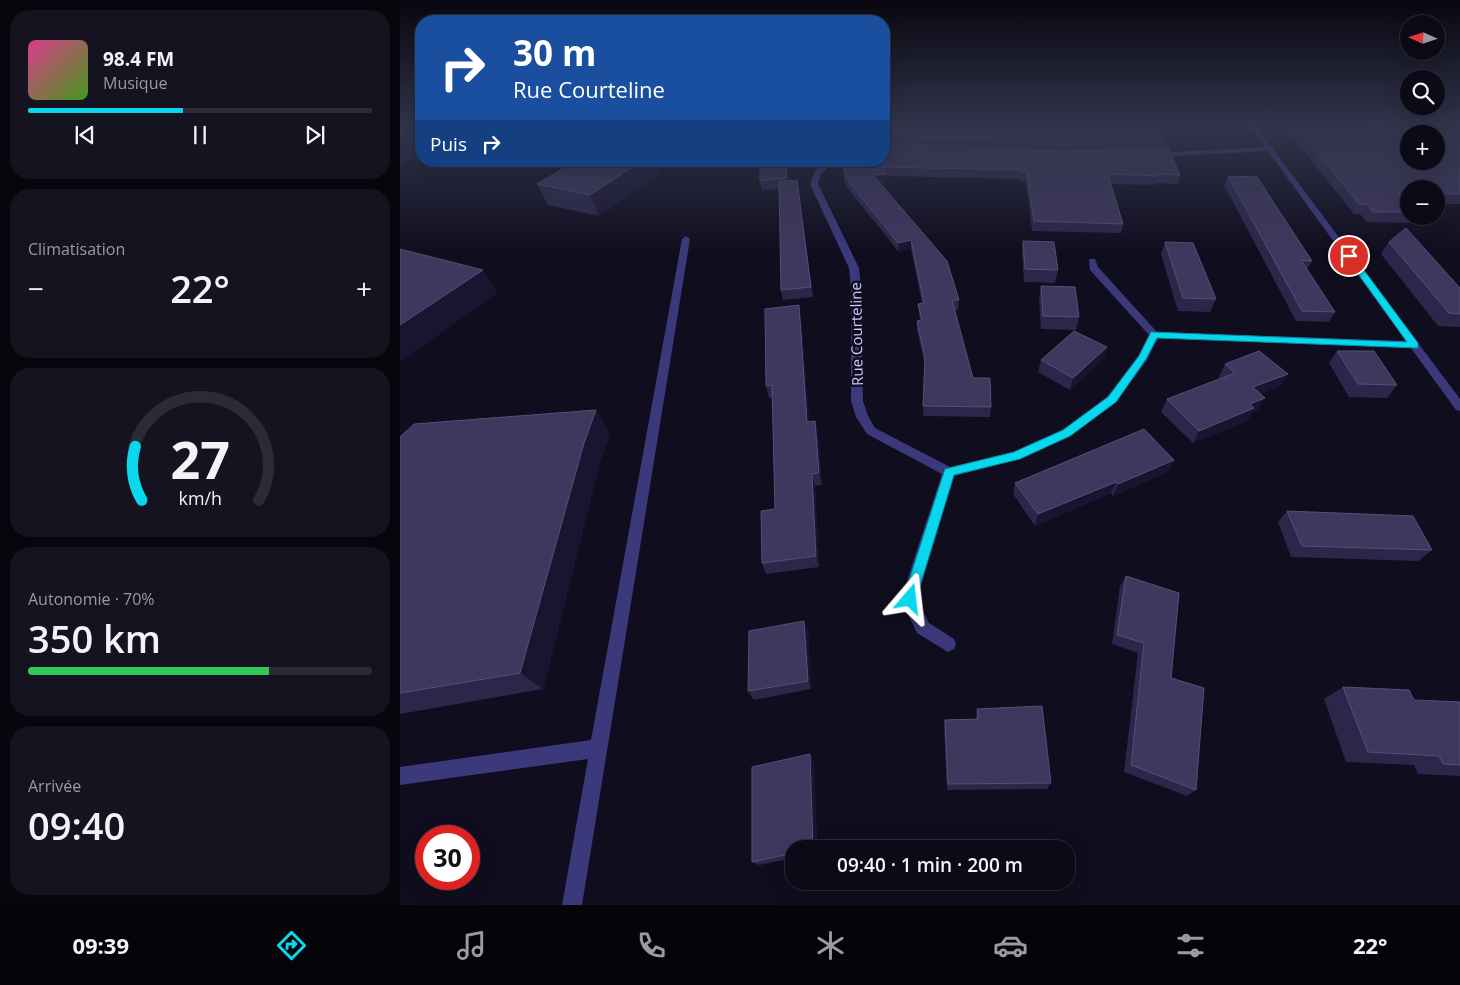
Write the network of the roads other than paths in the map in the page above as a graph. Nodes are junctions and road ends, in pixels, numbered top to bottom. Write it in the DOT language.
graph roads {
  1 [pos="824,167"];
  2 [pos="1283,167"];
  3 [pos="686,239"];
  4 [pos="1092,261"];
  5 [pos="1154,335"];
  6 [pos="1415,345"];
  7 [pos="1460,407"];
  8 [pos="949,472"];
  9 [pos="948,644"];
  10 [pos="600,748"];
  11 [pos="400,776"];
  12 [pos="572,905"];
  1 -- 8 [label="street, Rue Courteline"];
  2 -- 6 [label="street"];
  3 -- 10 [label="street"];
  4 -- 5 [label="street"];
  5 -- 6 [label="street"];
  5 -- 8 [label="street"];
  6 -- 7 [label="street"];
  8 -- 9 [label="street"];
  10 -- 11 [label="street"];
  10 -- 12 [label="street"];
}
